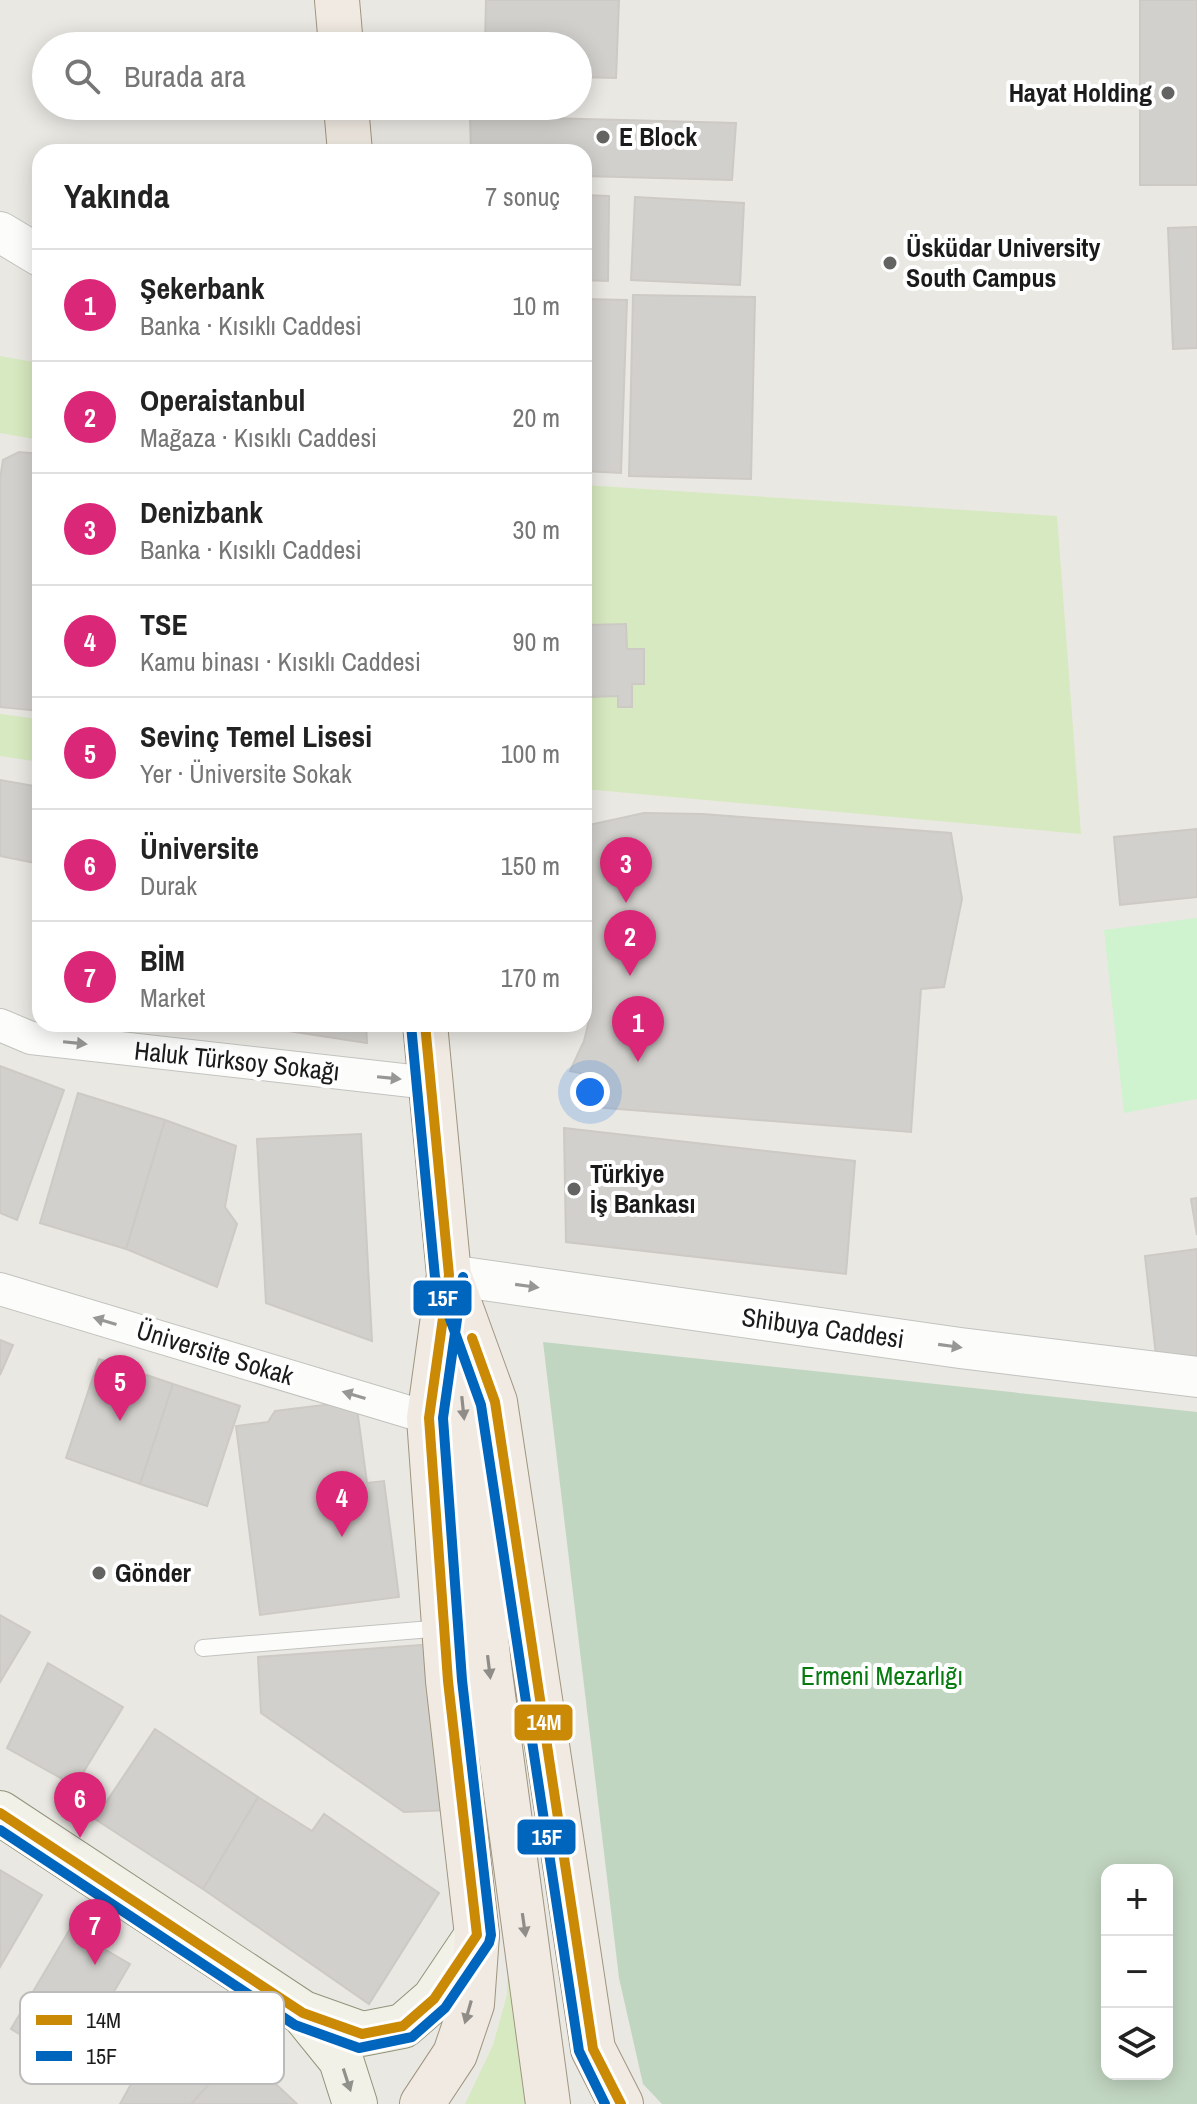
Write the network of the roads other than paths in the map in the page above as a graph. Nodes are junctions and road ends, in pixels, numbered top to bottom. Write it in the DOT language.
graph roads {
  1 [pos="338,0"];
  2 [pos="340,32"];
  3 [pos="347,120"];
  4 [pos="349,144"];
  5 [pos="0,232"];
  6 [pos="32,251"];
  7 [pos="0,1025"];
  8 [pos="426,1032"];
  9 [pos="429,1083"];
  10 [pos="449,1275"];
  11 [pos="0,1289"];
  12 [pos="1197,1377"];
  13 [pos="429,1418"];
  14 [pos="444,1628"];
  15 [pos="203,1648"];
  16 [pos="0,1813"];
  17 [pos="477,1935"];
  18 [pos="271,1992"];
  19 [pos="284,2000"];
  20 [pos="303,2013"];
  21 [pos="355,2104"];
  22 [pos="422,2104"];
  23 [pos="548,2104"];
  24 [pos="621,2104"];
  1 -- 2 [label="main road"];
  3 -- 4 [label="main road"];
  5 -- 6 [label="street"];
  7 -- 9 [label="street, Haluk Türksoy Sokağı, one-way"];
  8 -- 9 [label="main road"];
  9 -- 10 [label="main road"];
  10 -- 12 [label="street, Shibuya Caddesi, one-way"];
  10 -- 13 [label="main road"];
  10 -- 23 [label="main road, one-way"];
  10 -- 24 [label="main road"];
  13 -- 11 [label="street, Üniversite Sokak, one-way"];
  13 -- 14 [label="main road"];
  14 -- 15 [label="lane"];
  14 -- 17 [label="main road"];
  16 -- 18 [label="main road"];
  17 -- 20 [label="main road"];
  17 -- 22 [label="main road, one-way"];
  19 -- 20 [label="main road"];
  20 -- 21 [label="main road, one-way"];
}
